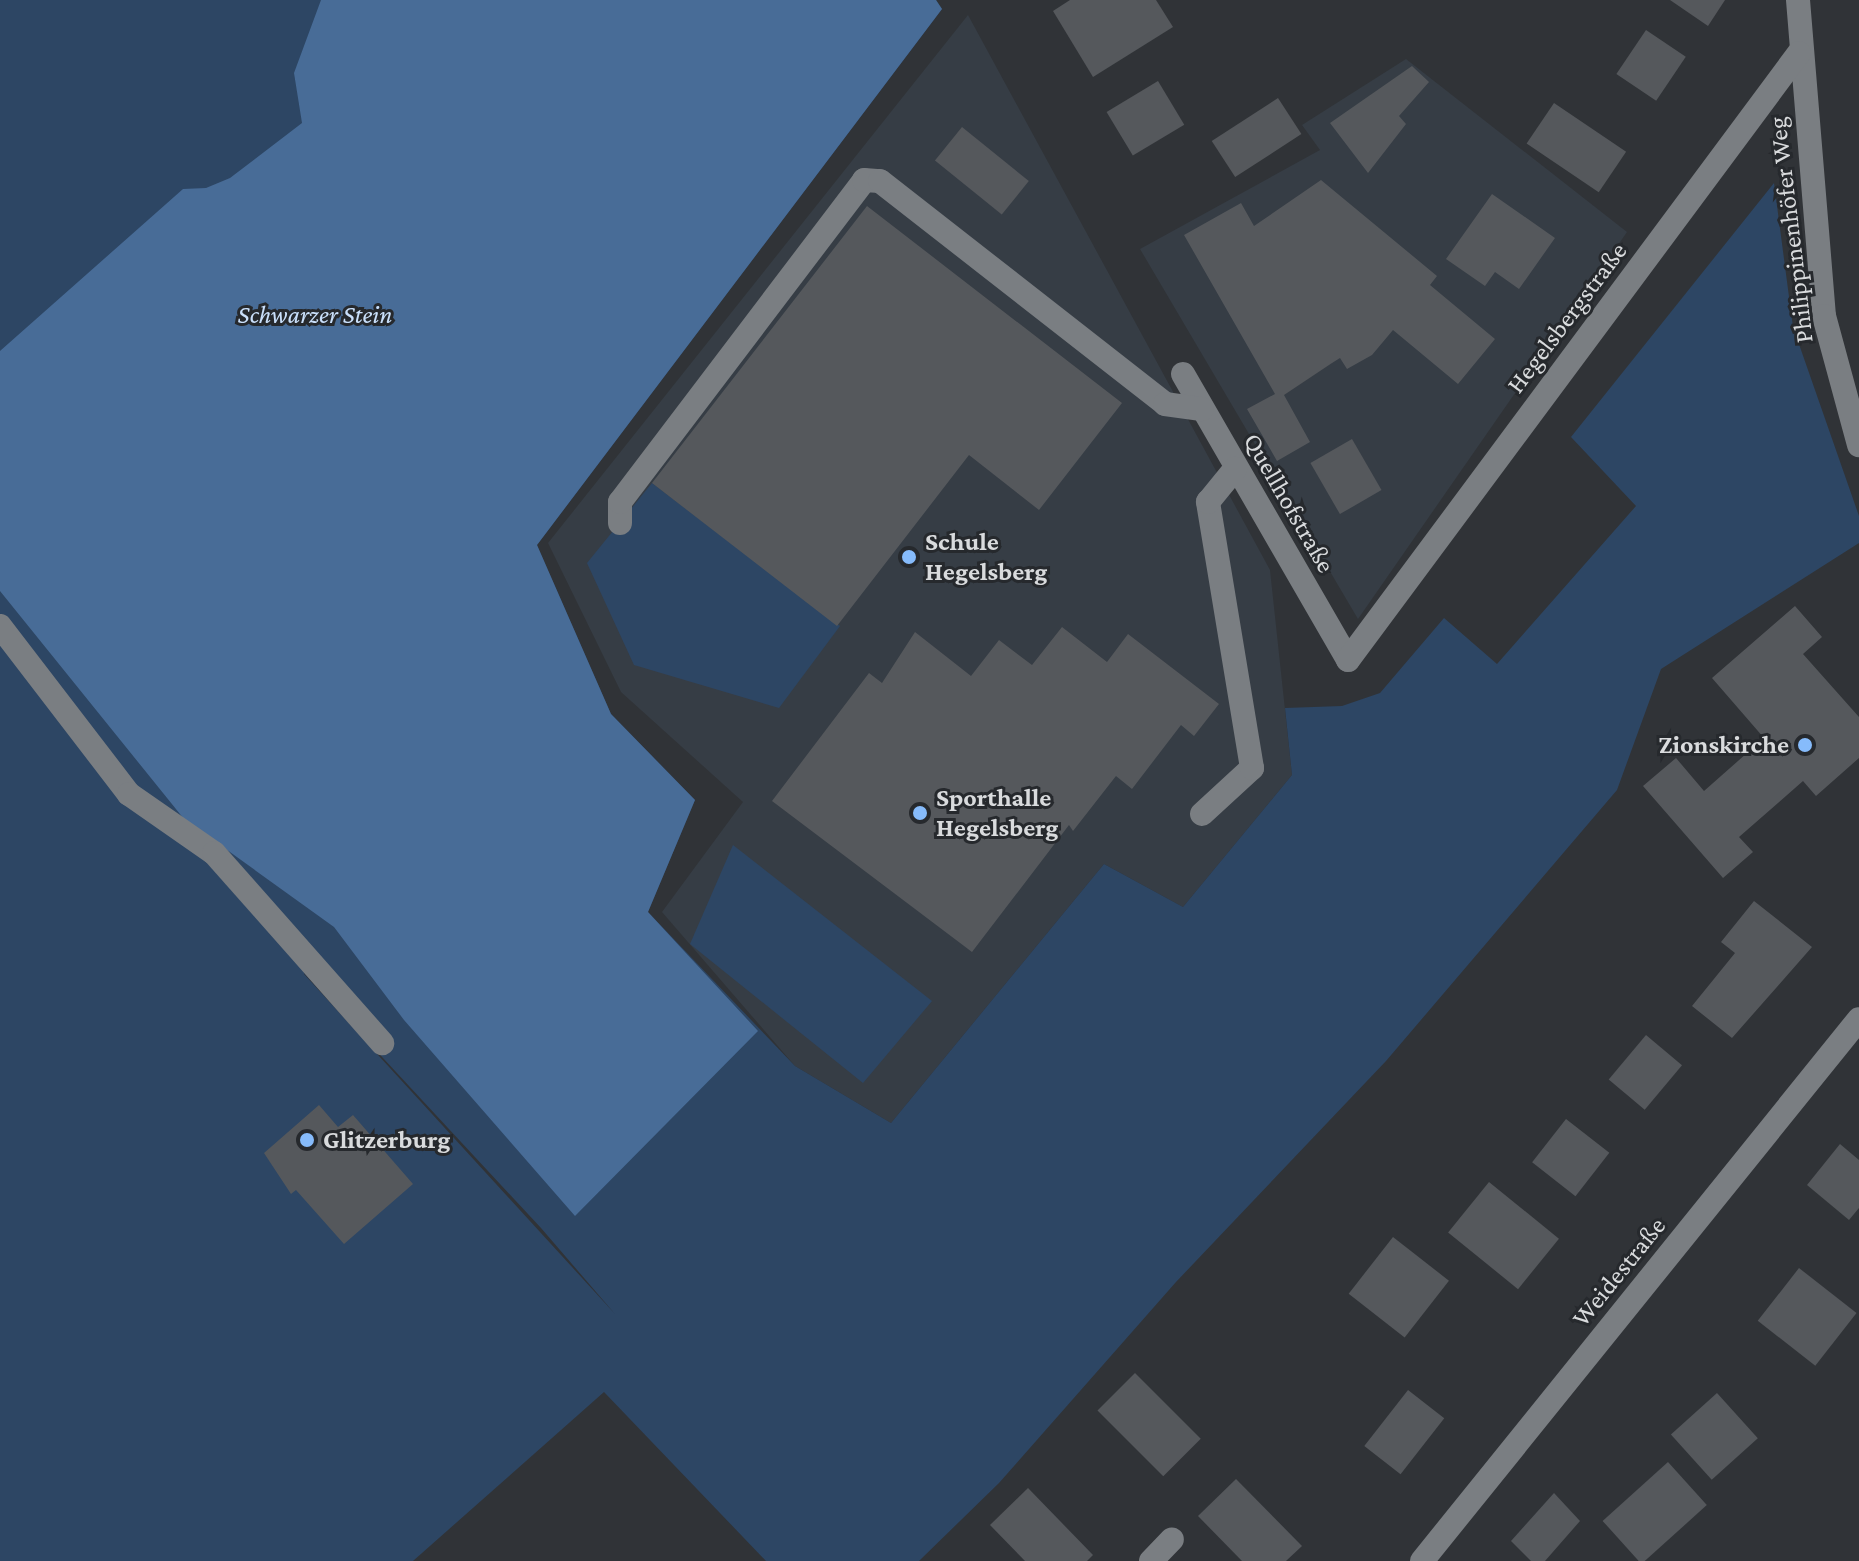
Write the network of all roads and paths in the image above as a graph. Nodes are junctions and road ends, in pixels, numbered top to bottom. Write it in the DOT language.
graph roads {
  1 [pos="1798,0"];
  2 [pos="1799,53"];
  3 [pos="1183,374"];
  4 [pos="1202,409"];
  5 [pos="1859,445"];
  6 [pos="1235,469"];
  7 [pos="620,523"];
  8 [pos="0,626"];
  9 [pos="1348,660"];
  10 [pos="1202,814"];
  11 [pos="1859,1019"];
  12 [pos="382,1043"];
  13 [pos="1172,1539"];
  14 [pos="1151,1561"];
  15 [pos="1422,1561"];
  1 -- 2 [label="street"];
  2 -- 5 [label="street, Philippinenhöfer Weg"];
  2 -- 9 [label="street, Hegelsbergstraße"];
  3 -- 4 [label="street, Quellhofstraße"];
  4 -- 6 [label="street, Quellhofstraße"];
  4 -- 7 [label="street"];
  6 -- 9 [label="street, Quellhofstraße"];
  6 -- 10 [label="street"];
  8 -- 12 [label="street"];
  11 -- 15 [label="street, Weidestraße"];
  13 -- 14 [label="street"];
}
